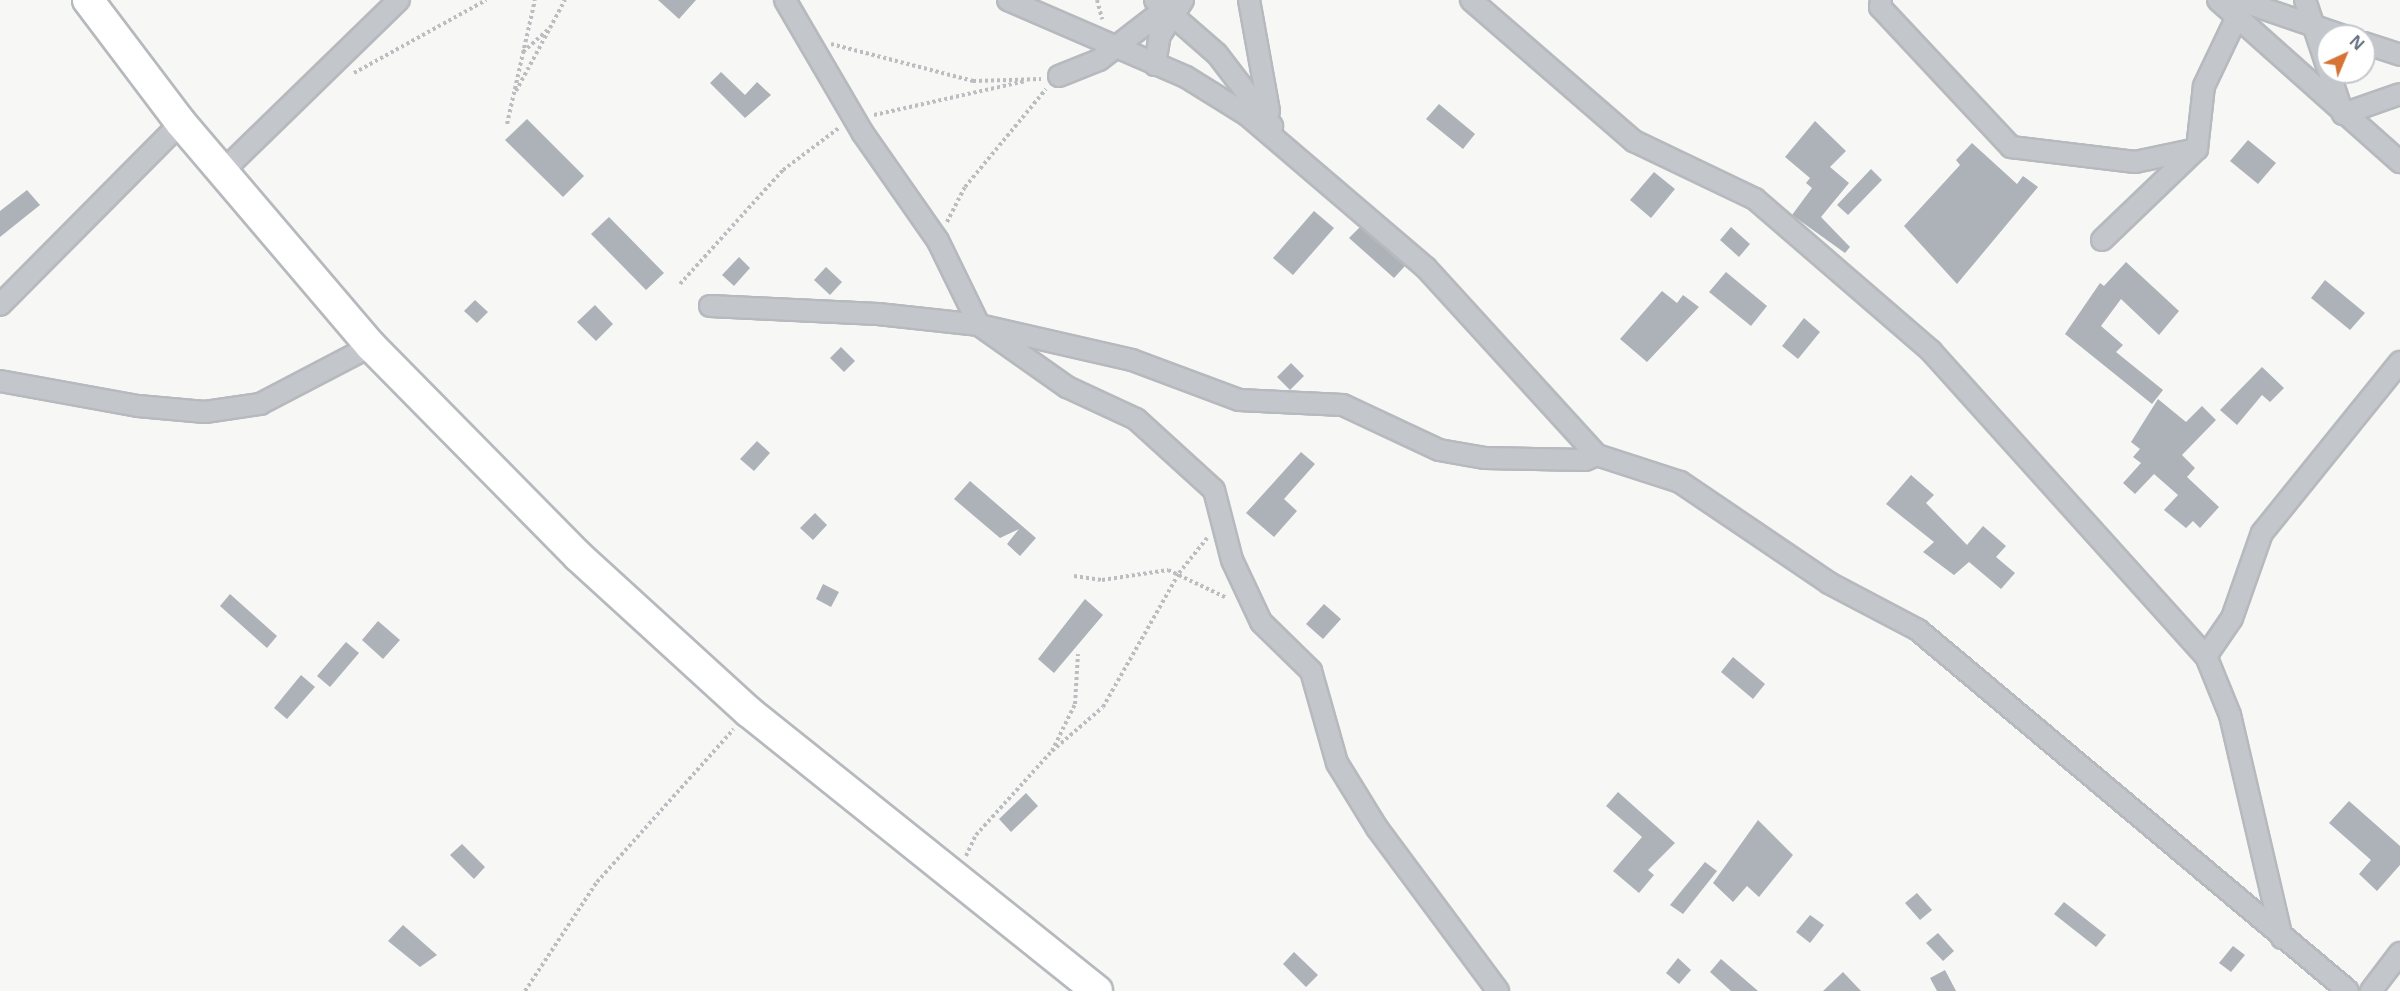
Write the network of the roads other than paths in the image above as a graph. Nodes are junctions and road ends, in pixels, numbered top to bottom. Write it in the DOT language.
graph roads {
  1 [pos="88,0"];
  2 [pos="399,0"];
  3 [pos="785,0"];
  4 [pos="1008,0"];
  5 [pos="1249,0"];
  6 [pos="1471,0"];
  7 [pos="1881,0"];
  8 [pos="2218,0"];
  9 [pos="2305,0"];
  10 [pos="1169,6"];
  11 [pos="2242,7"];
  12 [pos="2314,26"];
  13 [pos="2316,32"];
  14 [pos="1114,47"];
  15 [pos="2376,47"];
  16 [pos="2400,55"];
  17 [pos="1155,65"];
  18 [pos="1059,76"];
  19 [pos="2333,84"];
  20 [pos="2400,94"];
  21 [pos="2343,114"];
  22 [pos="181,123"];
  23 [pos="1286,146"];
  24 [pos="2197,149"];
  25 [pos="2400,162"];
  26 [pos="224,170"];
  27 [pos="2102,240"];
  28 [pos="0,306"];
  29 [pos="710,306"];
  30 [pos="980,325"];
  31 [pos="371,346"];
  32 [pos="2400,362"];
  33 [pos="0,381"];
  34 [pos="1597,455"];
  35 [pos="2206,656"];
  36 [pos="2282,938"];
  37 [pos="2400,953"];
  38 [pos="1097,991"];
  39 [pos="1498,991"];
  40 [pos="2348,991"];
  41 [pos="2371,991"];
  1 -- 22 [label="main road"];
  2 -- 26 [label="street"];
  3 -- 30 [label="street"];
  4 -- 14 [label="street"];
  5 -- 23 [label="street"];
  6 -- 35 [label="street"];
  7 -- 24 [label="street"];
  8 -- 11 [label="street"];
  9 -- 12 [label="street"];
  10 -- 14 [label="street"];
  10 -- 17 [label="street"];
  10 -- 23 [label="street"];
  11 -- 12 [label="street"];
  11 -- 21 [label="street"];
  11 -- 24 [label="street"];
  12 -- 13 [label="street"];
  14 -- 17 [label="street"];
  14 -- 18 [label="street"];
  15 -- 16 [label="street"];
  17 -- 23 [label="street"];
  19 -- 21 [label="street"];
  20 -- 21 [label="street"];
  21 -- 25 [label="street"];
  22 -- 26 [label="main road"];
  22 -- 28 [label="street"];
  23 -- 34 [label="street"];
  24 -- 27 [label="street"];
  26 -- 31 [label="main road"];
  29 -- 30 [label="street"];
  30 -- 34 [label="street"];
  30 -- 39 [label="street"];
  31 -- 33 [label="street"];
  31 -- 38 [label="main road"];
  32 -- 35 [label="street"];
  34 -- 36 [label="street"];
  35 -- 36 [label="street"];
  36 -- 40 [label="street"];
  37 -- 41 [label="street"];
}
